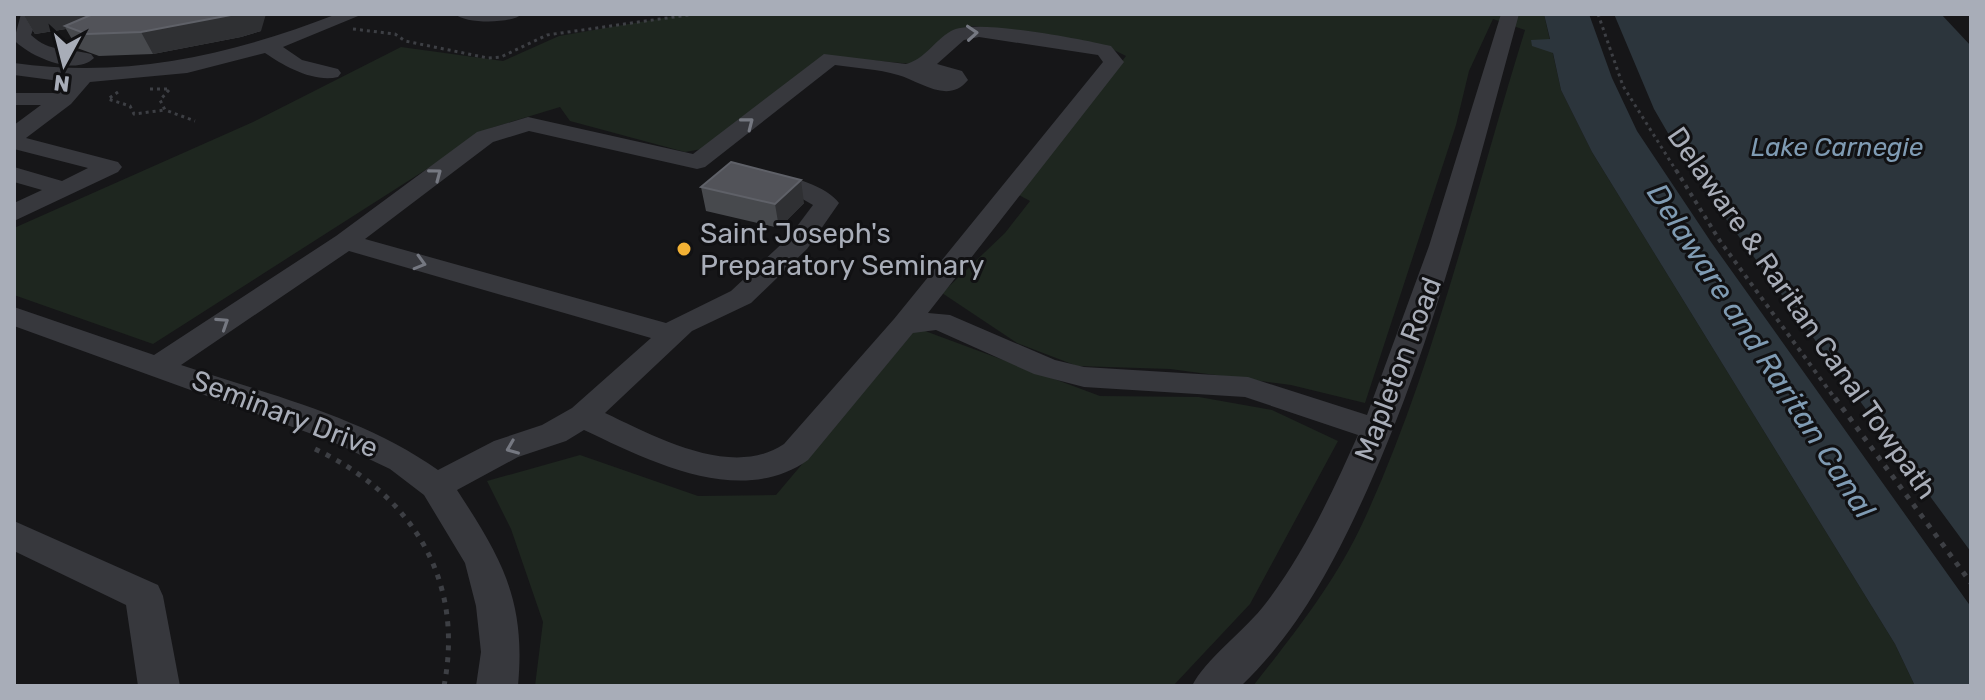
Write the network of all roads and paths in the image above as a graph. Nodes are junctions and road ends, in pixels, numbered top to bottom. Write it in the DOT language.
graph roads {
  1 [pos="464,14"];
  2 [pos="513,14"];
  3 [pos="695,14"];
  4 [pos="1510,14"];
  5 [pos="1598,14"];
  6 [pos="29,16"];
  7 [pos="334,17"];
  8 [pos="270,47"];
  9 [pos="51,57"];
  10 [pos="15,70"];
  11 [pos="331,73"];
  12 [pos="84,77"];
  13 [pos="177,85"];
  14 [pos="145,87"];
  15 [pos="169,89"];
  16 [pos="121,91"];
  17 [pos="14,99"];
  18 [pos="63,99"];
  19 [pos="165,110"];
  20 [pos="195,121"];
  21 [pos="14,139"];
  22 [pos="697,162"];
  23 [pos="14,174"];
  24 [pos="65,189"];
  25 [pos="14,213"];
  26 [pos="345,242"];
  27 [pos="14,316"];
  28 [pos="904,325"];
  29 [pos="671,334"];
  30 [pos="158,366"];
  31 [pos="583,416"];
  32 [pos="1378,430"];
  33 [pos="312,448"];
  34 [pos="436,486"];
  35 [pos="14,535"];
  36 [pos="1971,583"];
  37 [pos="159,686"];
  38 [pos="444,686"];
  39 [pos="497,686"];
  40 [pos="1213,686"];
  1 -- 2 [label="street"];
  3 -- 7 [label="path"];
  4 -- 32 [label="street, Mapleton Road"];
  5 -- 36 [label="path, Delaware & Raritan Canal Towpath"];
  6 -- 9 [label="street"];
  7 -- 8 [label="street"];
  7 -- 9 [label="street"];
  8 -- 11 [label="street"];
  8 -- 12 [label="street"];
  9 -- 10 [label="street"];
  10 -- 12 [label="street"];
  12 -- 18 [label="street"];
  13 -- 15 [label="path"];
  14 -- 15 [label="path"];
  15 -- 19 [label="path"];
  16 -- 19 [label="path"];
  17 -- 18 [label="street"];
  18 -- 21 [label="street"];
  19 -- 20 [label="path"];
  21 -- 24 [label="street"];
  26 -- 22 [label="street, one-way"];
  22 -- 28 [label="street, one-way"];
  22 -- 29 [label="street"];
  23 -- 24 [label="street"];
  24 -- 25 [label="street"];
  26 -- 29 [label="street, one-way"];
  30 -- 26 [label="street, one-way"];
  27 -- 30 [label="street, Seminary Drive"];
  28 -- 31 [label="street"];
  28 -- 32 [label="street"];
  29 -- 31 [label="street"];
  30 -- 34 [label="street, Seminary Drive"];
  31 -- 34 [label="street, one-way"];
  32 -- 40 [label="street, Mapleton Road"];
  33 -- 38 [label="path"];
  34 -- 39 [label="street, Seminary Drive"];
  35 -- 37 [label="street"];
}
